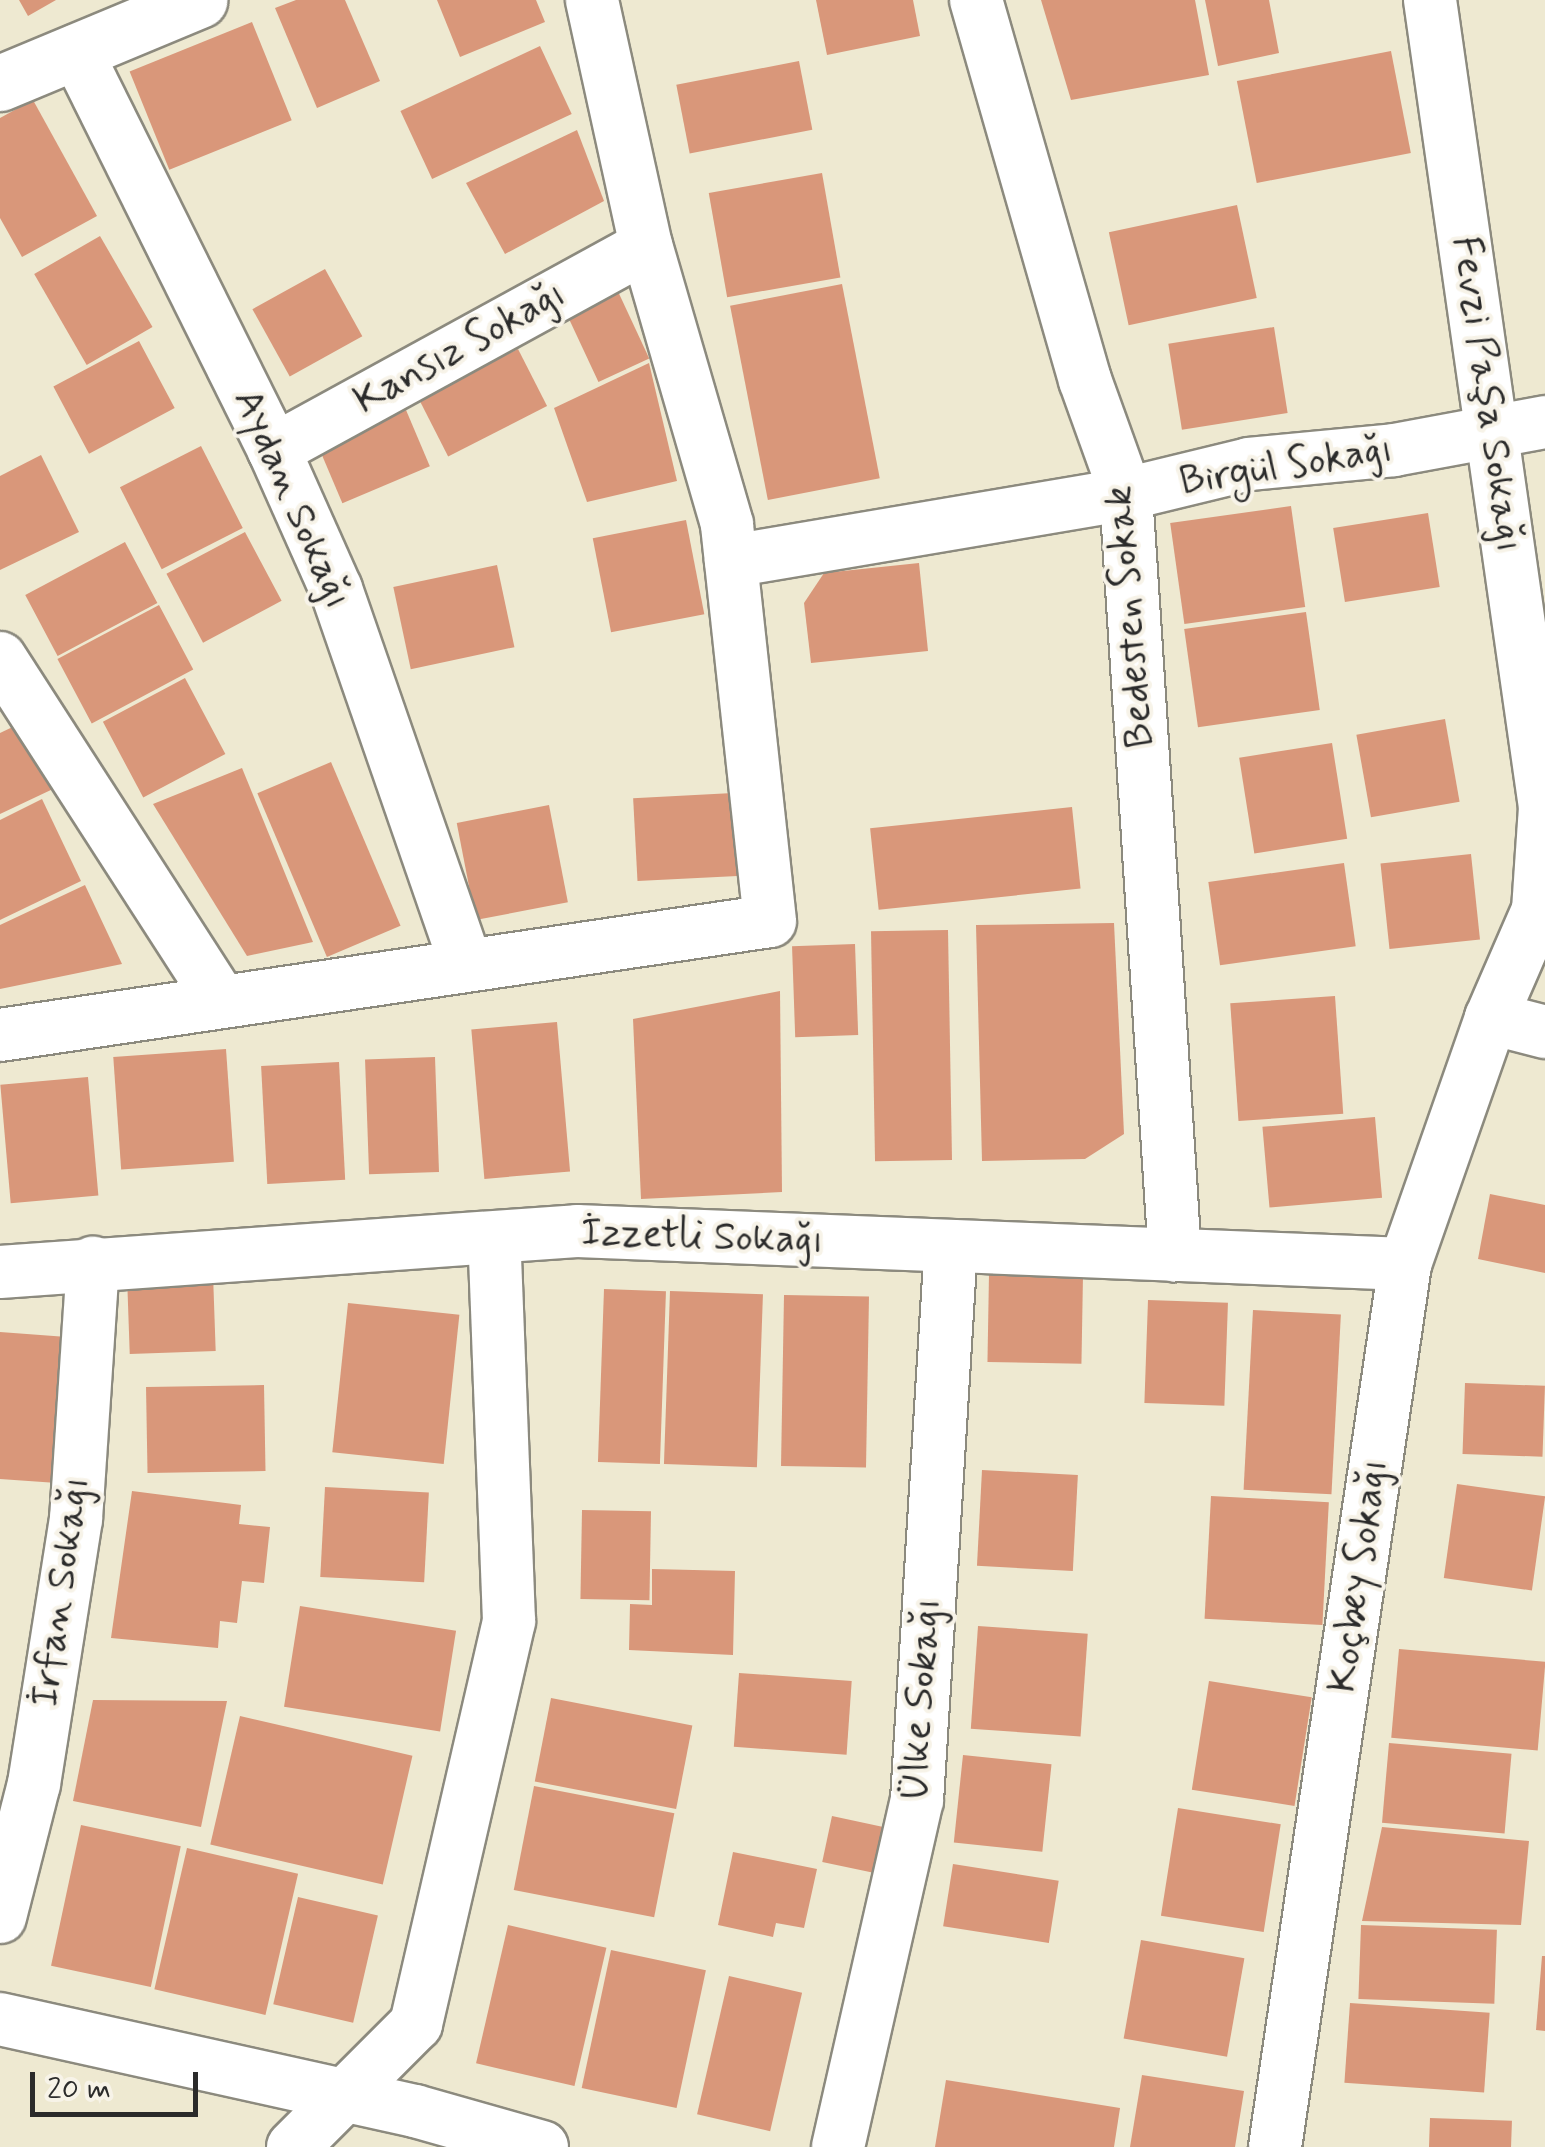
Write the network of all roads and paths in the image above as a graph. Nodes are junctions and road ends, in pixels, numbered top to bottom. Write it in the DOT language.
graph roads {
  1 [pos="199,0"];
  2 [pos="592,0"];
  3 [pos="976,0"];
  4 [pos="1430,0"];
  5 [pos="76,51"];
  6 [pos="0,83"];
  7 [pos="646,246"];
  8 [pos="1545,422"];
  9 [pos="1492,432"];
  10 [pos="274,450"];
  11 [pos="1126,494"];
  12 [pos="732,560"];
  13 [pos="0,658"];
  14 [pos="466,964"];
  15 [pos="220,1000"];
  16 [pos="1491,1018"];
  17 [pos="1545,1032"];
  18 [pos="0,1036"];
  19 [pos="494,1238"];
  20 [pos="950,1246"];
  21 [pos="1175,1255"];
  22 [pos="93,1263"];
  23 [pos="1405,1264"];
  24 [pos="0,1272"];
  25 [pos="0,1917"];
  26 [pos="0,2019"];
  27 [pos="342,2094"];
  28 [pos="293,2147"];
  29 [pos="542,2147"];
  30 [pos="838,2147"];
  31 [pos="1274,2147"];
  1 -- 5 [label="street"];
  2 -- 7 [label="street"];
  3 -- 11 [label="street, Bedesten Sokak"];
  4 -- 9 [label="street, Fevzi Paşa Sokağı"];
  5 -- 6 [label="street"];
  5 -- 10 [label="street, Aydan Sokağı"];
  7 -- 10 [label="street, Kansız Sokağı"];
  7 -- 12 [label="street"];
  8 -- 9 [label="street, Birgül Sokağı"];
  9 -- 11 [label="street, Birgül Sokağı"];
  9 -- 16 [label="street, Fevzi Paşa Sokağı"];
  10 -- 14 [label="street, Aydan Sokağı"];
  11 -- 12 [label="street, Birgül Sokağı"];
  11 -- 21 [label="street, Bedesten Sokak"];
  12 -- 14 [label="street"];
  13 -- 15 [label="street"];
  14 -- 15 [label="street"];
  15 -- 18 [label="street"];
  16 -- 17 [label="street"];
  16 -- 23 [label="street, Koçbey Sokağı"];
  19 -- 20 [label="street, İzzetli Sokağı"];
  19 -- 22 [label="street, İzzetli Sokağı"];
  19 -- 27 [label="street"];
  20 -- 21 [label="street, İzzetli Sokağı"];
  20 -- 30 [label="street, Ülke Sokağı"];
  21 -- 23 [label="street, İzzetli Sokağı"];
  22 -- 24 [label="street, İzzetli Sokağı"];
  22 -- 25 [label="street, İrfan Sokağı"];
  23 -- 31 [label="street, Koçbey Sokağı"];
  26 -- 27 [label="street"];
  27 -- 28 [label="street"];
  27 -- 29 [label="street"];
}
